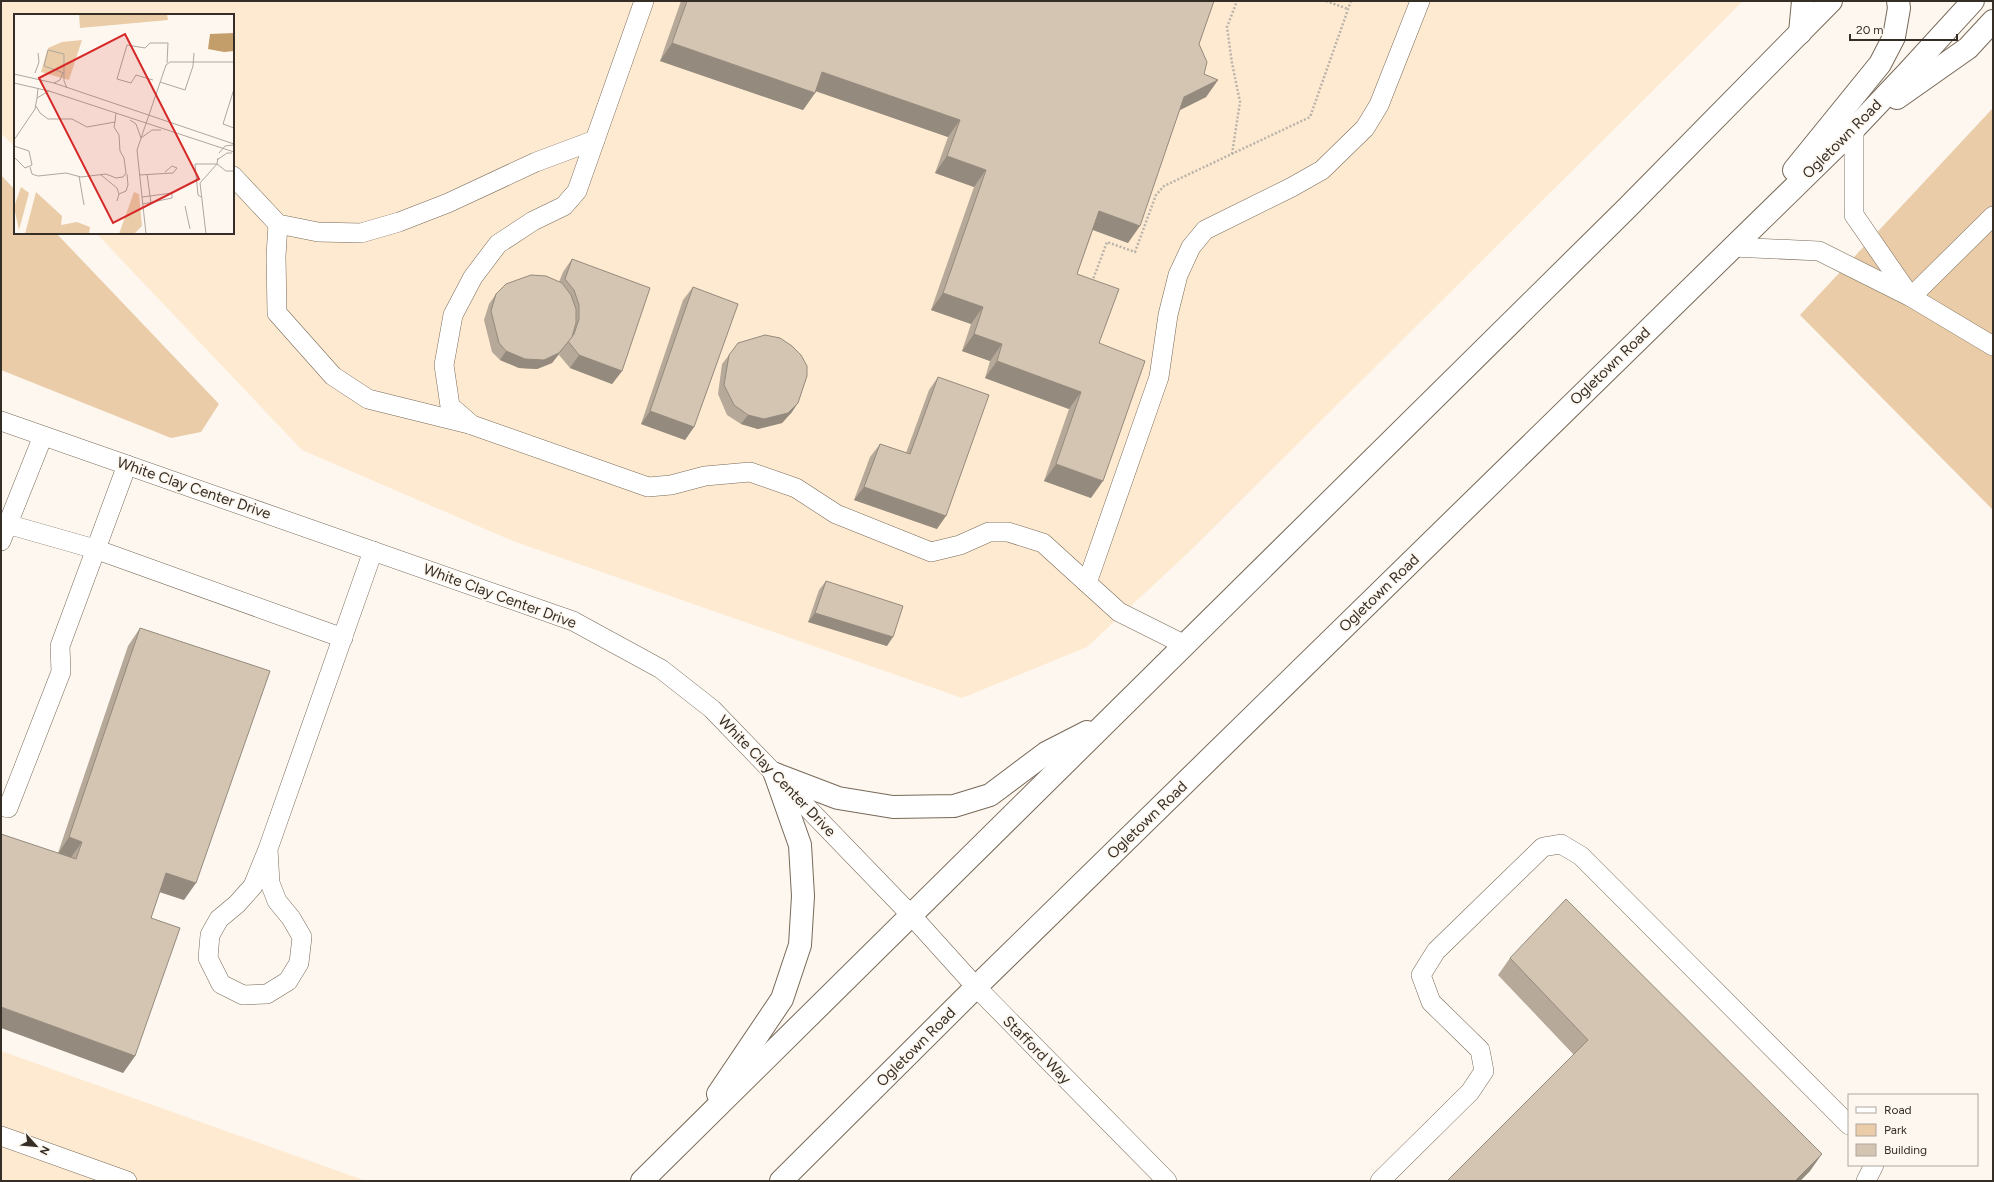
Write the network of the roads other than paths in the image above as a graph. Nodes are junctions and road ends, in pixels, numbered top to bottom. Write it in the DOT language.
graph roads {
  1 [pos="644,1"];
  2 [pos="1420,1"];
  3 [pos="1803,1"];
  4 [pos="1831,1"];
  5 [pos="1898,1"];
  6 [pos="1973,1"];
  7 [pos="1993,21"];
  8 [pos="1800,33"];
  9 [pos="1854,128"];
  10 [pos="595,140"];
  11 [pos="234,177"];
  12 [pos="1993,216"];
  13 [pos="278,224"];
  14 [pos="1732,247"];
  15 [pos="1911,297"];
  16 [pos="1993,346"];
  17 [pos="1,421"];
  18 [pos="472,425"];
  19 [pos="44,436"];
  20 [pos="126,465"];
  21 [pos="4,532"];
  22 [pos="96,549"];
  23 [pos="373,551"];
  24 [pos="1088,583"];
  25 [pos="343,638"];
  26 [pos="1186,644"];
  27 [pos="1106,722"];
  28 [pos="775,774"];
  29 [pos="1,806"];
  30 [pos="268,849"];
  31 [pos="911,915"];
  32 [pos="976,987"];
  33 [pos="1848,1124"];
  34 [pos="695,1128"];
  35 [pos="1,1136"];
  36 [pos="1874,1166"];
  37 [pos="127,1181"];
  38 [pos="642,1181"];
  39 [pos="781,1181"];
  40 [pos="1167,1181"];
  41 [pos="1380,1181"];
  42 [pos="1866,1181"];
  1 -- 10 [label="lane"];
  2 -- 24 [label="lane"];
  3 -- 8 [label="main road"];
  4 -- 8 [label="main road"];
  5 -- 14 [label="main road"];
  6 -- 9 [label="main road, Ogletown Road"];
  7 -- 9 [label="main road"];
  8 -- 26 [label="main road"];
  9 -- 14 [label="main road, Ogletown Road"];
  9 -- 15 [label="lane"];
  10 -- 13 [label="lane"];
  10 -- 18 [label="lane"];
  11 -- 13 [label="lane"];
  12 -- 15 [label="lane"];
  13 -- 18 [label="lane"];
  14 -- 15 [label="lane"];
  14 -- 32 [label="main road, Ogletown Road"];
  15 -- 16 [label="lane"];
  17 -- 19 [label="lane, White Clay Center Drive"];
  18 -- 24 [label="lane"];
  19 -- 20 [label="lane, White Clay Center Drive"];
  19 -- 21 [label="lane"];
  20 -- 22 [label="lane"];
  20 -- 23 [label="lane, White Clay Center Drive"];
  21 -- 22 [label="lane"];
  22 -- 25 [label="lane"];
  22 -- 29 [label="lane"];
  23 -- 25 [label="lane"];
  23 -- 28 [label="lane, White Clay Center Drive"];
  24 -- 26 [label="lane"];
  25 -- 30 [label="lane"];
  26 -- 27 [label="main road"];
  27 -- 28 [label="main road"];
  27 -- 31 [label="main road"];
  28 -- 31 [label="lane, White Clay Center Drive"];
  28 -- 34 [label="main road"];
  30 -- 30 [label="lane"];
  31 -- 32 [label="lane, Stafford Way"];
  31 -- 34 [label="main road"];
  32 -- 39 [label="main road, Ogletown Road"];
  32 -- 40 [label="lane, Stafford Way"];
  33 -- 41 [label="lane"];
  34 -- 38 [label="main road"];
  35 -- 37 [label="lane"];
  36 -- 42 [label="lane"];
}
